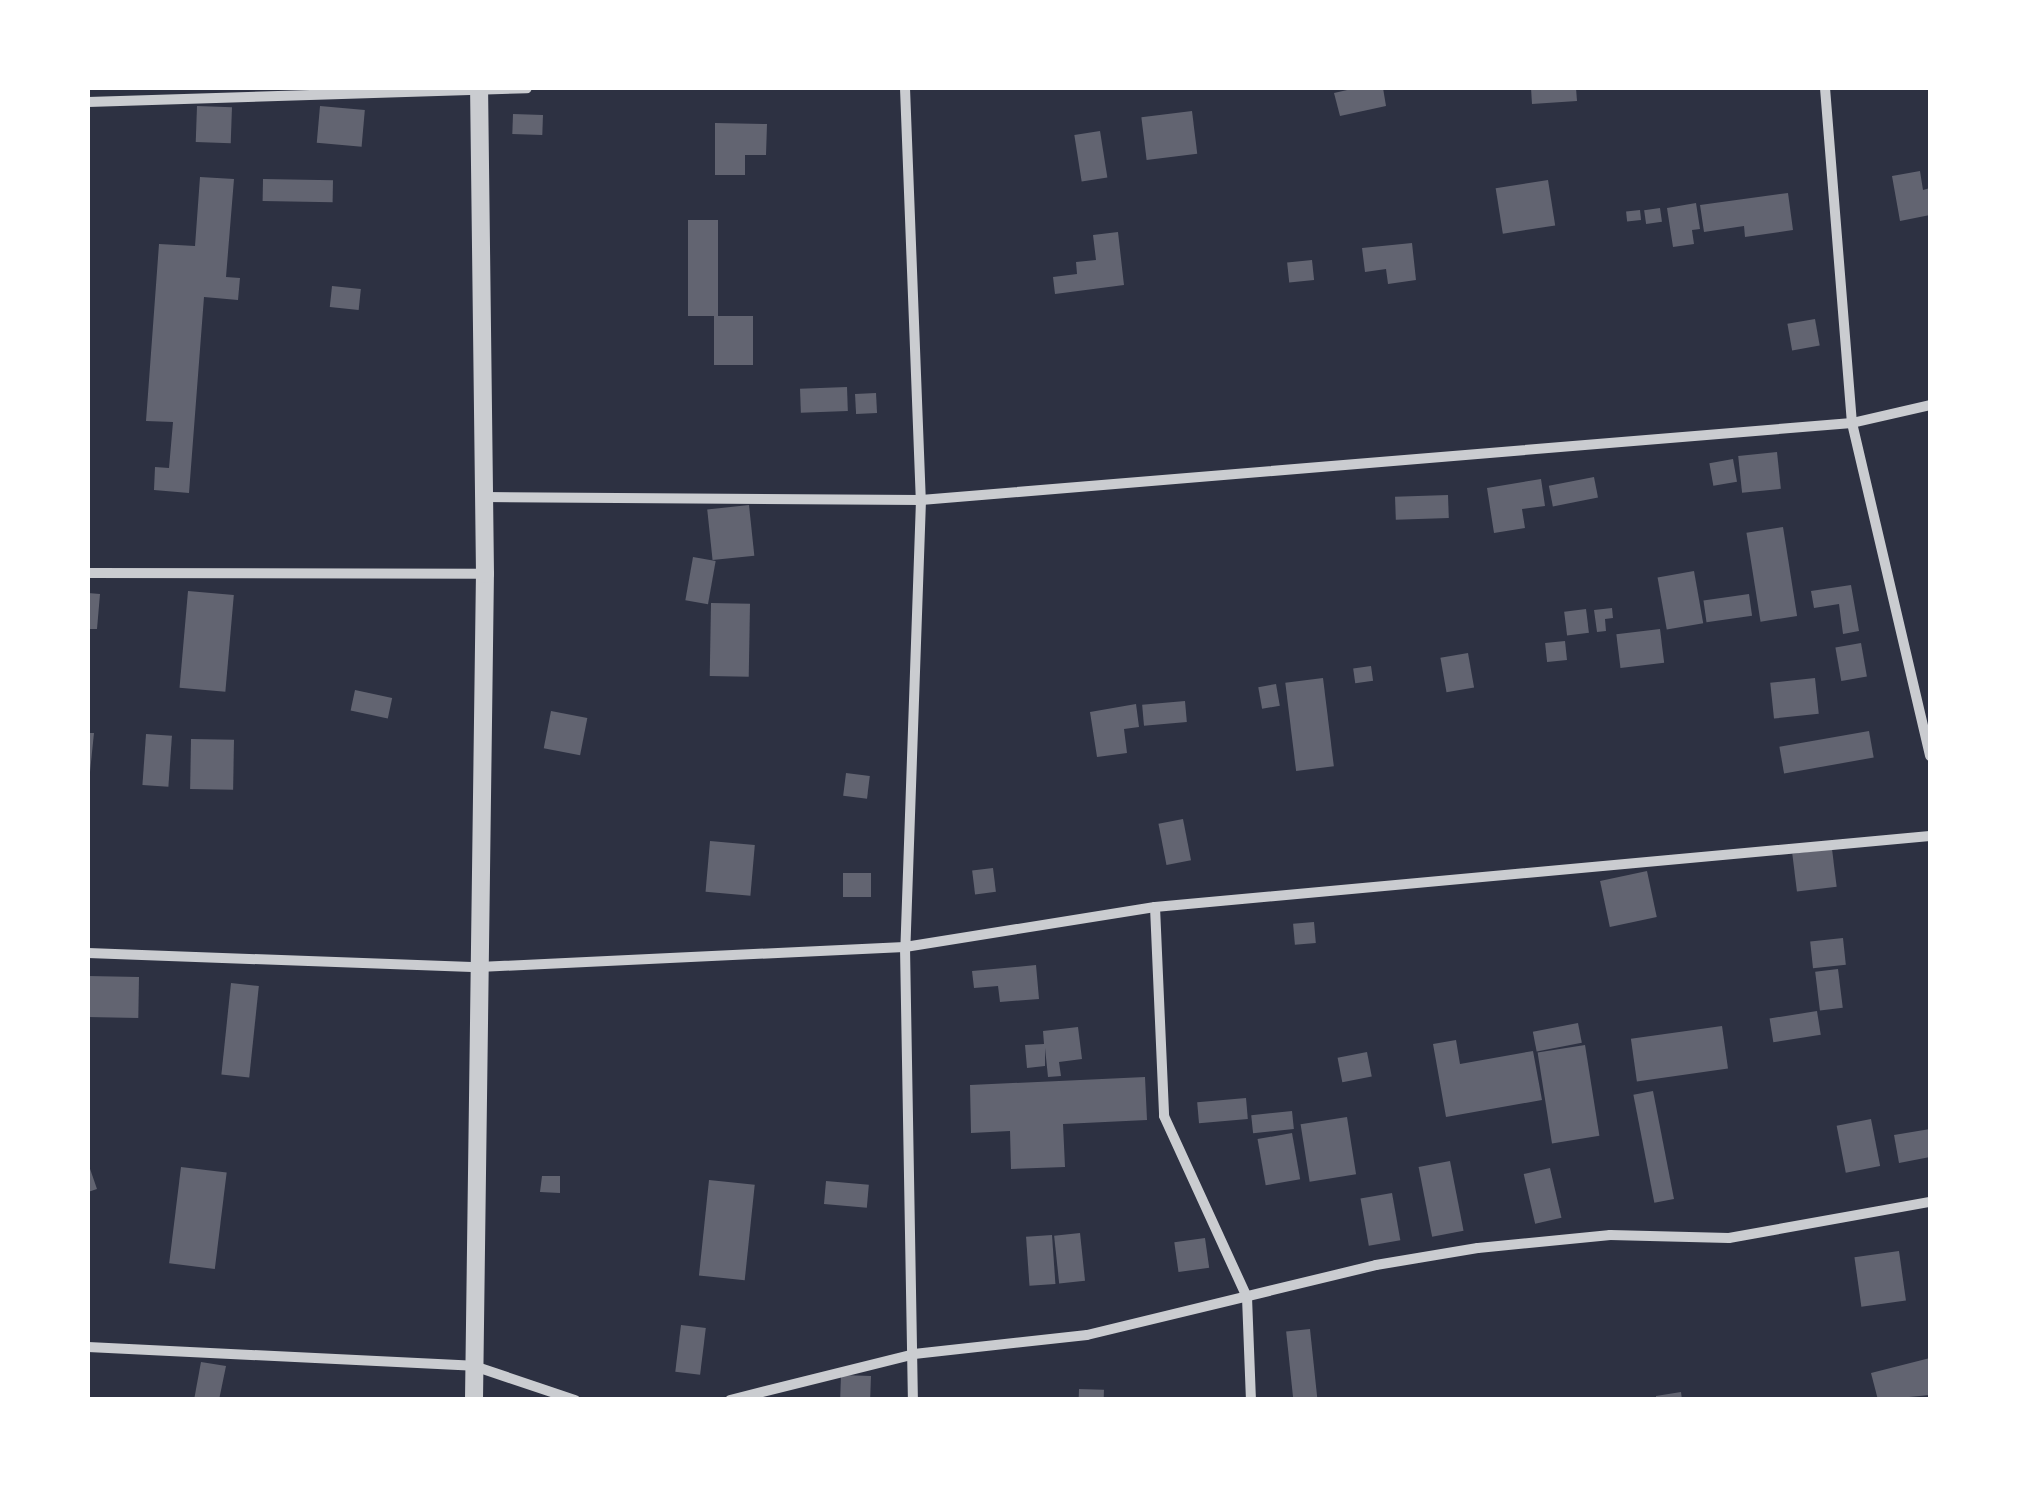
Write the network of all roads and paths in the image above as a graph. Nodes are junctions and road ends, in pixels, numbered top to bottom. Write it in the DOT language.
graph roads {
  1 [pos="479,88"];
  2 [pos="527,88"];
  3 [pos="905,88"];
  4 [pos="1825,88"];
  5 [pos="88,102"];
  6 [pos="1930,405"];
  7 [pos="1852,423"];
  8 [pos="484,497"];
  9 [pos="921,500"];
  10 [pos="88,574"];
  11 [pos="485,574"];
  12 [pos="1930,756"];
  13 [pos="1930,836"];
  14 [pos="1155,907"];
  15 [pos="906,947"];
  16 [pos="88,953"];
  17 [pos="479,967"];
  18 [pos="1930,1202"];
  19 [pos="1246,1297"];
  20 [pos="88,1347"];
  21 [pos="914,1354"];
  22 [pos="474,1366"];
  23 [pos="474,1400"];
  24 [pos="574,1400"];
  25 [pos="730,1400"];
  26 [pos="912,1400"];
  27 [pos="1251,1400"];
  1 -- 2 [label="street"];
  1 -- 5 [label="street"];
  1 -- 8 [label="street"];
  3 -- 9 [label="street"];
  4 -- 7 [label="street"];
  6 -- 7 [label="street"];
  7 -- 9 [label="street"];
  7 -- 12 [label="street"];
  8 -- 9 [label="street"];
  8 -- 11 [label="street"];
  9 -- 15 [label="street"];
  10 -- 11 [label="street"];
  11 -- 17 [label="street"];
  13 -- 14 [label="street"];
  14 -- 15 [label="street"];
  14 -- 19 [label="street"];
  15 -- 17 [label="street"];
  15 -- 21 [label="street"];
  16 -- 17 [label="street"];
  17 -- 22 [label="street"];
  18 -- 19 [label="street"];
  19 -- 21 [label="street"];
  19 -- 27 [label="street"];
  20 -- 22 [label="street"];
  21 -- 25 [label="street"];
  21 -- 26 [label="street"];
  22 -- 23 [label="street"];
  22 -- 24 [label="street"];
}
